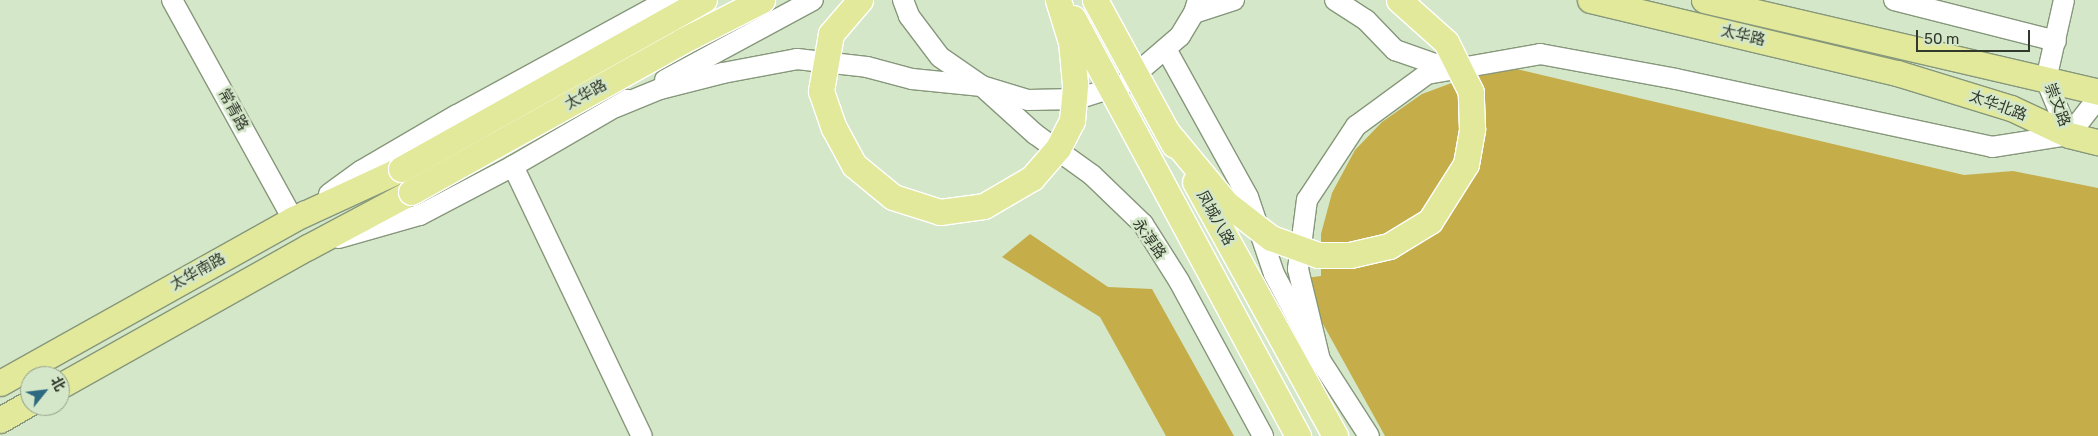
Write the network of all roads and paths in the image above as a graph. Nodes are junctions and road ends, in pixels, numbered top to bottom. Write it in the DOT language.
graph roads {
  1 [pos="172,0"];
  2 [pos="668,0"];
  3 [pos="704,0"];
  4 [pos="762,0"];
  5 [pos="813,0"];
  6 [pos="860,0"];
  7 [pos="904,0"];
  8 [pos="1058,0"];
  9 [pos="1063,0"];
  10 [pos="1095,0"];
  11 [pos="1234,0"];
  12 [pos="1335,0"];
  13 [pos="1399,0"];
  14 [pos="1590,0"];
  15 [pos="1704,0"];
  16 [pos="1894,0"];
  17 [pos="2064,0"];
  18 [pos="1196,7"];
  19 [pos="2056,41"];
  20 [pos="1166,49"];
  21 [pos="1488,63"];
  22 [pos="1897,73"];
  23 [pos="2046,80"];
  24 [pos="982,86"];
  25 [pos="2098,92"];
  26 [pos="2098,98"];
  27 [pos="616,106"];
  28 [pos="1167,132"];
  29 [pos="2069,135"];
  30 [pos="2098,142"];
  31 [pos="514,166"];
  32 [pos="401,169"];
  33 [pos="293,219"];
  34 [pos="308,247"];
  35 [pos="1320,360"];
  36 [pos="70,380"];
  37 [pos="0,383"];
  38 [pos="20,409"];
  39 [pos="0,420"];
  40 [pos="642,436"];
  41 [pos="1263,436"];
  42 [pos="1298,436"];
  43 [pos="1335,436"];
  44 [pos="1369,436"];
  1 -- 33 [label="street, 常青路"];
  2 -- 33 [label="street"];
  3 -- 32 [label="main road, 太华路, bridge"];
  4 -- 34 [label="main road, 太华路, bridge"];
  5 -- 27 [label="street"];
  6 -- 8 [label="main road, bridge"];
  7 -- 24 [label="street"];
  9 -- 42 [label="main road, 凤城八路, bridge"];
  10 -- 28 [label="main road, 凤城八路, bridge"];
  11 -- 18 [label="street"];
  12 -- 21 [label="street"];
  13 -- 28 [label="main road, bridge"];
  14 -- 22 [label="main road, 太华路"];
  15 -- 23 [label="main road, 太华路"];
  16 -- 19 [label="street"];
  17 -- 19 [label="street, 崇文路"];
  18 -- 20 [label="street"];
  19 -- 23 [label="street, 崇文路"];
  20 -- 24 [label="street"];
  20 -- 35 [label="street"];
  21 -- 29 [label="street"];
  21 -- 35 [label="street"];
  22 -- 29 [label="main road, 太华北路"];
  23 -- 25 [label="main road"];
  23 -- 29 [label="street, 崇文路"];
  24 -- 27 [label="street"];
  24 -- 41 [label="street, 永淳路"];
  26 -- 29 [label="street, 崇文路"];
  27 -- 31 [label="street"];
  28 -- 43 [label="main road, 凤城八路, bridge"];
  29 -- 30 [label="main road, 太华北路"];
  31 -- 34 [label="street"];
  31 -- 40 [label="street"];
  32 -- 33 [label="main road, 太华南路"];
  33 -- 37 [label="main road, 太华南路"];
  34 -- 36 [label="main road"];
  35 -- 44 [label="street"];
  38 -- 39 [label="main road"];
}
